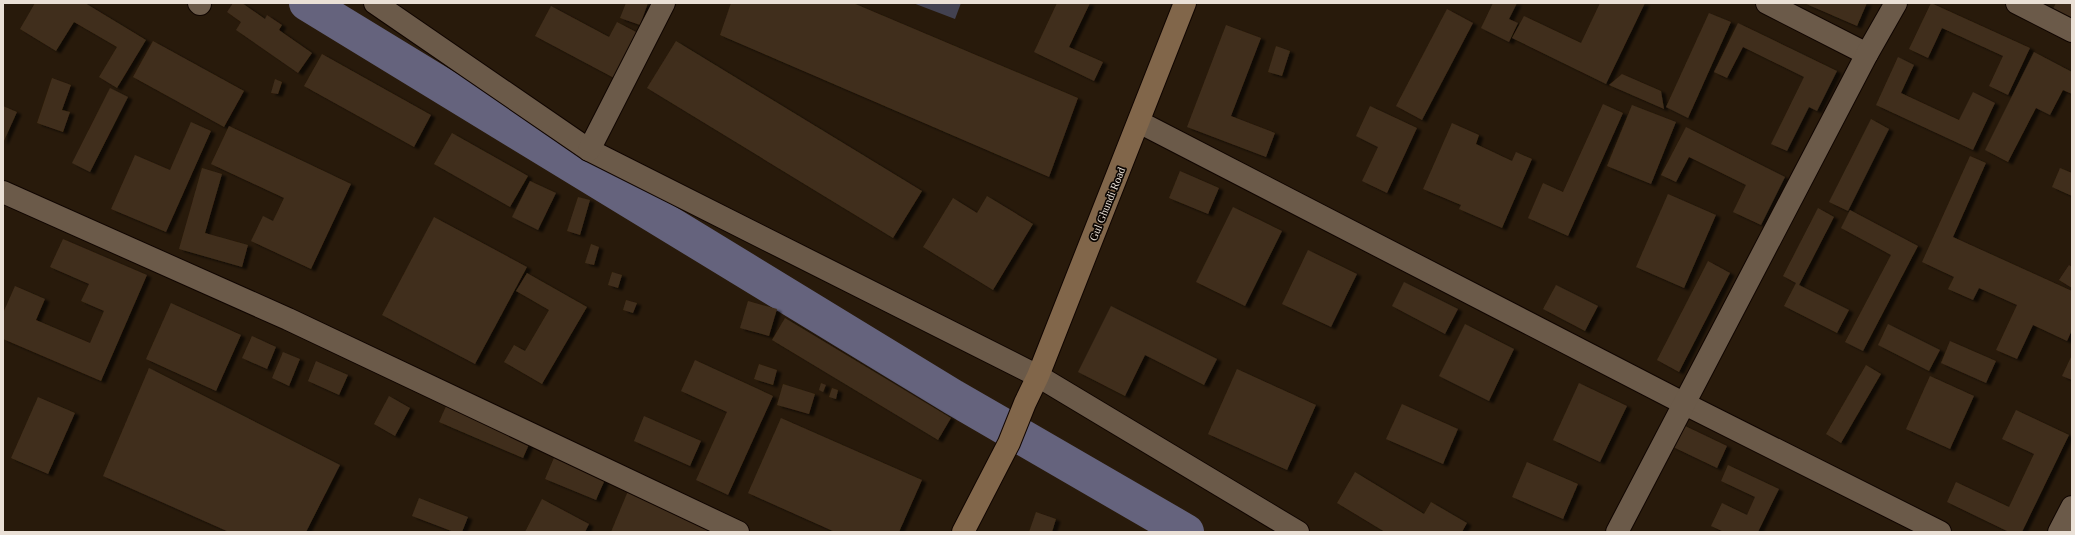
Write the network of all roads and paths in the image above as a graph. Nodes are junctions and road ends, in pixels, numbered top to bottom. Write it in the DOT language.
graph roads {
  1 [pos="375,3"];
  2 [pos="664,3"];
  3 [pos="1185,3"];
  4 [pos="1767,3"];
  5 [pos="1896,3"];
  6 [pos="2017,3"];
  7 [pos="2072,31"];
  8 [pos="1867,54"];
  9 [pos="1139,122"];
  10 [pos="589,150"];
  11 [pos="3,192"];
  12 [pos="1038,376"];
  13 [pos="1685,404"];
  14 [pos="2072,507"];
  15 [pos="738,532"];
  16 [pos="963,532"];
  17 [pos="1298,532"];
  18 [pos="1617,532"];
  19 [pos="1940,532"];
  20 [pos="2059,532"];
  1 -- 10 [label="street"];
  2 -- 10 [label="street"];
  3 -- 9 [label="main road, Gul Ghundi Road"];
  4 -- 8 [label="street"];
  5 -- 8 [label="street"];
  6 -- 7 [label="street"];
  8 -- 13 [label="street"];
  9 -- 12 [label="main road, Gul Ghundi Road"];
  9 -- 13 [label="street"];
  10 -- 12 [label="street"];
  11 -- 15 [label="street"];
  12 -- 16 [label="main road, Gul Ghundi Road"];
  12 -- 17 [label="street"];
  13 -- 18 [label="street"];
  13 -- 19 [label="street"];
  14 -- 20 [label="street"];
}
